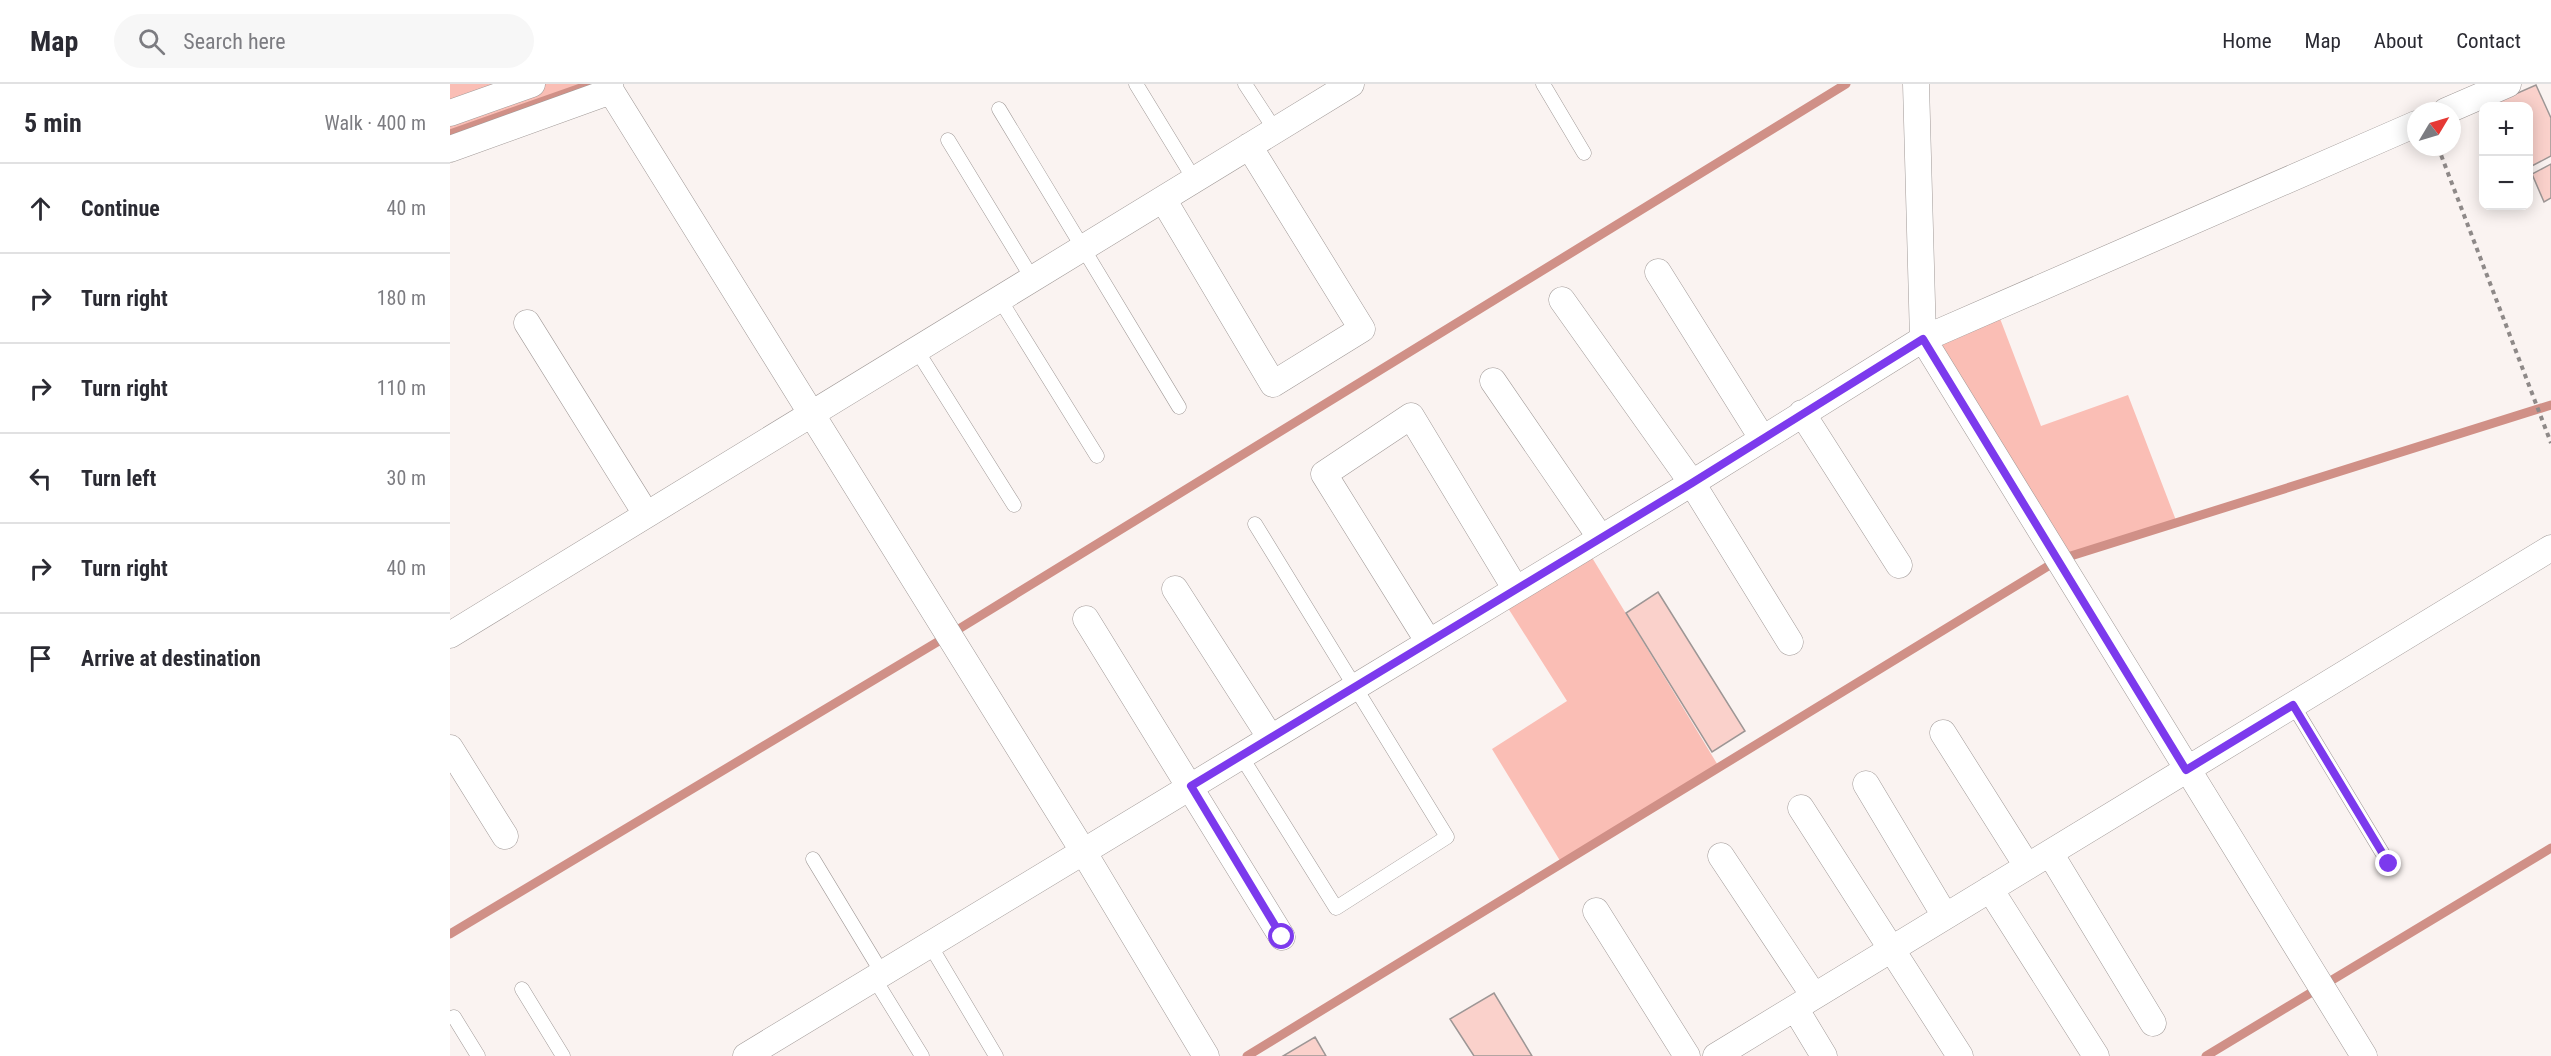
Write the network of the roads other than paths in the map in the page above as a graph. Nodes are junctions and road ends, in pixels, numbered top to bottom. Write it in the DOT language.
graph roads {
  1 [pos="532,84"];
  2 [pos="1136,84"];
  3 [pos="1245,84"];
  4 [pos="1543,84"];
  5 [pos="1916,84"];
  6 [pos="2508,84"];
  7 [pos="610,88"];
  8 [pos="1335,88"];
  9 [pos="2461,104"];
  10 [pos="999,109"];
  11 [pos="450,113"];
  12 [pos="2407,128"];
  13 [pos="1275,130"];
  14 [pos="948,140"];
  15 [pos="1249,146"];
  16 [pos="450,149"];
  17 [pos="1584,153"];
  18 [pos="1194,179"];
  19 [pos="1163,199"];
  20 [pos="1083,247"];
  21 [pos="1658,272"];
  22 [pos="1032,278"];
  23 [pos="999,298"];
  24 [pos="1562,300"];
  25 [pos="527,323"];
  26 [pos="1923,339"];
  27 [pos="916,349"];
  28 [pos="1493,381"];
  29 [pos="1179,407"];
  30 [pos="811,413"];
  31 [pos="1802,413"];
  32 [pos="1762,438"];
  33 [pos="1097,456"];
  34 [pos="1692,483"];
  35 [pos="1014,505"];
  36 [pos="646,514"];
  37 [pos="1255,524"];
  38 [pos="1600,537"];
  39 [pos="2551,548"];
  40 [pos="1899,565"];
  41 [pos="1515,588"];
  42 [pos="1175,589"];
  43 [pos="1086,619"];
  44 [pos="450,635"];
  45 [pos="1428,642"];
  46 [pos="1790,642"];
  47 [pos="1354,686"];
  48 [pos="2293,705"];
  49 [pos="1943,733"];
  50 [pos="1270,737"];
  51 [pos="450,748"];
  52 [pos="1241,756"];
  53 [pos="2186,770"];
  54 [pos="1866,784"];
  55 [pos="1191,786"];
  56 [pos="1801,808"];
  57 [pos="505,836"];
  58 [pos="1083,851"];
  59 [pos="2050,853"];
  60 [pos="1721,856"];
  61 [pos="813,859"];
  62 [pos="2389,864"];
  63 [pos="2027,866"];
  64 [pos="1990,889"];
  65 [pos="1596,911"];
  66 [pos="1945,916"];
  67 [pos="1282,937"];
  68 [pos="930,945"];
  69 [pos="1890,950"];
  70 [pos="878,976"];
  71 [pos="522,989"];
  72 [pos="1805,1002"];
  73 [pos="454,1017"];
  74 [pos="2153,1023"];
  75 [pos="756,1053"];
  76 [pos="478,1056"];
  77 [pos="562,1056"];
  78 [pos="922,1056"];
  79 [pos="996,1056"];
  80 [pos="1206,1056"];
  81 [pos="1687,1056"];
  82 [pos="1716,1056"];
  83 [pos="1824,1056"];
  84 [pos="1960,1056"];
  85 [pos="2096,1056"];
  86 [pos="2364,1056"];
  1 -- 11 [label="street"];
  2 -- 18 [label="lane"];
  3 -- 13 [label="lane"];
  4 -- 17 [label="lane"];
  5 -- 26 [label="street"];
  6 -- 9 [label="street"];
  7 -- 16 [label="street"];
  7 -- 30 [label="street"];
  8 -- 13 [label="street"];
  10 -- 20 [label="lane"];
  12 -- 26 [label="street"];
  13 -- 15 [label="street"];
  14 -- 22 [label="lane"];
  15 -- 18 [label="street"];
  15 -- 19 [label="street"];
  18 -- 19 [label="street"];
  19 -- 20 [label="street"];
  20 -- 22 [label="street"];
  20 -- 29 [label="lane"];
  21 -- 32 [label="street"];
  22 -- 23 [label="street"];
  23 -- 27 [label="street"];
  23 -- 33 [label="lane"];
  24 -- 34 [label="street"];
  25 -- 36 [label="street"];
  26 -- 31 [label="street"];
  26 -- 53 [label="street"];
  27 -- 30 [label="street"];
  27 -- 35 [label="lane"];
  28 -- 38 [label="street"];
  30 -- 36 [label="street"];
  30 -- 58 [label="street"];
  31 -- 32 [label="street"];
  31 -- 40 [label="street"];
  32 -- 34 [label="street"];
  34 -- 38 [label="street"];
  34 -- 46 [label="street"];
  36 -- 44 [label="street"];
  37 -- 47 [label="lane"];
  38 -- 41 [label="street"];
  39 -- 48 [label="street"];
  41 -- 45 [label="street"];
  41 -- 45 [label="street"];
  42 -- 50 [label="street"];
  43 -- 55 [label="street"];
  45 -- 47 [label="street"];
  47 -- 50 [label="street"];
  47 -- 52 [label="lane"];
  48 -- 53 [label="street"];
  48 -- 62 [label="lane"];
  49 -- 63 [label="street"];
  50 -- 52 [label="street"];
  51 -- 57 [label="street"];
  52 -- 55 [label="street"];
  53 -- 59 [label="street"];
  53 -- 86 [label="street"];
  54 -- 66 [label="street"];
  55 -- 58 [label="street"];
  55 -- 67 [label="street"];
  56 -- 69 [label="street"];
  58 -- 68 [label="street"];
  58 -- 80 [label="street"];
  59 -- 63 [label="street"];
  59 -- 74 [label="street"];
  60 -- 72 [label="street"];
  61 -- 70 [label="lane"];
  63 -- 64 [label="street"];
  64 -- 66 [label="street"];
  64 -- 85 [label="street"];
  65 -- 81 [label="street"];
  66 -- 69 [label="street"];
  68 -- 70 [label="street"];
  68 -- 79 [label="lane"];
  69 -- 72 [label="street"];
  69 -- 84 [label="street"];
  70 -- 75 [label="street"];
  70 -- 78 [label="lane"];
  71 -- 77 [label="lane"];
  72 -- 82 [label="street"];
  72 -- 83 [label="street"];
  73 -- 76 [label="lane"];
}
